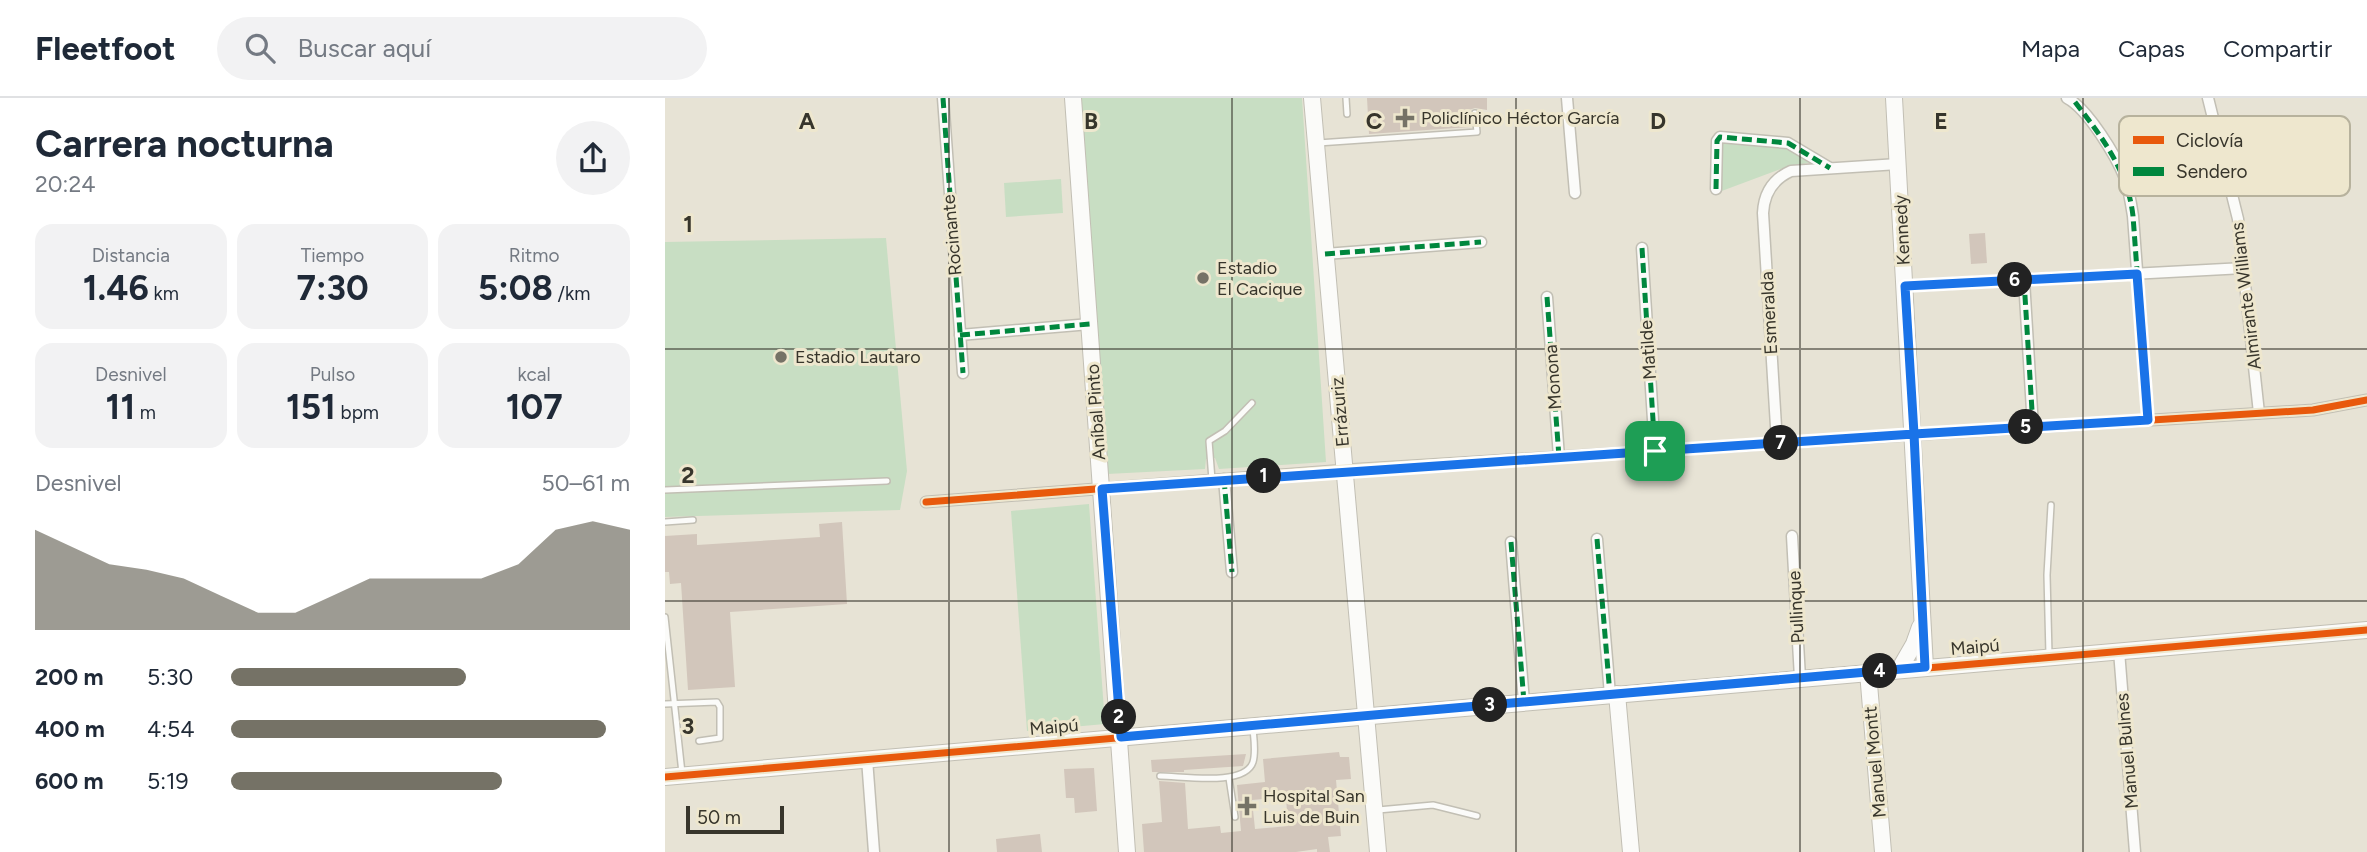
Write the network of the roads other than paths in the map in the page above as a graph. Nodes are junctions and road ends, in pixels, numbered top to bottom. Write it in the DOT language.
graph roads {
  1 [pos="943,98"];
  2 [pos="1073,98"];
  3 [pos="1311,98"];
  4 [pos="1346,98"];
  5 [pos="1567,98"];
  6 [pos="1894,98"];
  7 [pos="2208,98"];
  8 [pos="2072,99"];
  9 [pos="1475,113"];
  10 [pos="1347,114"];
  11 [pos="2212,116"];
  12 [pos="1315,143"];
  13 [pos="1898,164"];
  14 [pos="1830,168"];
  15 [pos="2119,168"];
  16 [pos="1716,190"];
  17 [pos="1575,193"];
  18 [pos="2129,196"];
  19 [pos="2232,196"];
  20 [pos="1481,242"];
  21 [pos="1642,248"];
  22 [pos="1325,254"];
  23 [pos="2244,268"];
  24 [pos="2137,274"];
  25 [pos="2024,280"];
  26 [pos="1905,286"];
  27 [pos="1547,297"];
  28 [pos="1090,324"];
  29 [pos="960,335"];
  30 [pos="963,373"];
  31 [pos="2367,400"];
  32 [pos="1252,403"];
  33 [pos="2259,414"];
  34 [pos="2148,420"];
  35 [pos="2033,427"];
  36 [pos="1914,434"];
  37 [pos="1777,443"];
  38 [pos="1655,451"];
  39 [pos="1559,457"];
  40 [pos="1346,470"];
  41 [pos="1224,479"];
  42 [pos="1212,480"];
  43 [pos="887,481"];
  44 [pos="1102,489"];
  45 [pos="665,491"];
  46 [pos="926,502"];
  47 [pos="2051,505"];
  48 [pos="693,520"];
  49 [pos="665,523"];
  50 [pos="1792,536"];
  51 [pos="1597,539"];
  52 [pos="1511,542"];
  53 [pos="1232,572"];
  54 [pos="1922,614"];
  55 [pos="665,617"];
  56 [pos="2367,630"];
  57 [pos="2119,650"];
  58 [pos="2049,657"];
  59 [pos="1925,667"];
  60 [pos="1899,670"];
  61 [pos="1868,672"];
  62 [pos="1800,678"];
  63 [pos="1614,694"];
  64 [pos="1524,702"];
  65 [pos="674,703"];
  66 [pos="665,704"];
  67 [pos="1366,716"];
  68 [pos="1253,726"];
  69 [pos="1121,737"];
  70 [pos="699,741"];
  71 [pos="867,759"];
  72 [pos="683,776"];
  73 [pos="1160,776"];
  74 [pos="665,777"];
  75 [pos="1229,778"];
  76 [pos="1375,811"];
  77 [pos="1477,816"];
  78 [pos="1235,817"];
  79 [pos="874,852"];
  80 [pos="1128,852"];
  81 [pos="1378,852"];
  82 [pos="1631,852"];
  83 [pos="1883,852"];
  84 [pos="2135,852"];
  1 -- 29 [label="street, Rocinante"];
  2 -- 28 [label="street, Aníbal Pinto"];
  3 -- 12 [label="street, Errázuriz"];
  4 -- 10 [label="lane"];
  5 -- 17 [label="street"];
  6 -- 13 [label="street, Kennedy"];
  7 -- 11 [label="street, Almirante Williams"];
  8 -- 15 [label="street"];
  9 -- 12 [label="lane"];
  12 -- 22 [label="street, Errázuriz"];
  13 -- 14 [label="street"];
  13 -- 26 [label="street, Kennedy"];
  14 -- 16 [label="street"];
  14 -- 37 [label="street, Esmeralda"];
  18 -- 24 [label="street"];
  19 -- 23 [label="street, Almirante Williams"];
  20 -- 22 [label="street"];
  21 -- 38 [label="street, Matilde"];
  22 -- 40 [label="street, Errázuriz"];
  23 -- 24 [label="street"];
  23 -- 33 [label="street, Almirante Williams"];
  24 -- 25 [label="street"];
  24 -- 34 [label="street"];
  25 -- 26 [label="street"];
  25 -- 35 [label="street"];
  26 -- 36 [label="street, Kennedy"];
  27 -- 39 [label="street, Monona"];
  28 -- 29 [label="street"];
  28 -- 44 [label="street, Aníbal Pinto"];
  29 -- 30 [label="street, Rocinante"];
  31 -- 33 [label="street"];
  32 -- 42 [label="lane"];
  33 -- 34 [label="street"];
  34 -- 35 [label="street"];
  35 -- 36 [label="street"];
  36 -- 37 [label="street"];
  36 -- 54 [label="street, Kennedy"];
  37 -- 38 [label="street"];
  38 -- 39 [label="street"];
  39 -- 40 [label="street"];
  40 -- 41 [label="street"];
  40 -- 67 [label="street, Errázuriz"];
  41 -- 42 [label="street"];
  41 -- 53 [label="street"];
  42 -- 44 [label="street"];
  43 -- 45 [label="lane"];
  44 -- 46 [label="street"];
  44 -- 69 [label="street, Aníbal Pinto"];
  47 -- 58 [label="lane"];
  48 -- 49 [label="lane"];
  50 -- 62 [label="street, Pullinque"];
  51 -- 63 [label="street"];
  52 -- 64 [label="street"];
  54 -- 59 [label="street, Kennedy"];
  54 -- 60 [label="street, Kennedy"];
  55 -- 65 [label="lane"];
  56 -- 57 [label="street, Maipú"];
  57 -- 58 [label="street, Maipú"];
  57 -- 84 [label="street, Manuel Bulnes"];
  58 -- 59 [label="street, Maipú"];
  59 -- 60 [label="street, Maipú"];
  60 -- 61 [label="street, Maipú"];
  61 -- 62 [label="street, Maipú"];
  61 -- 83 [label="street, Manuel Montt"];
  62 -- 63 [label="street, Maipú"];
  63 -- 64 [label="street, Maipú"];
  63 -- 82 [label="street"];
  64 -- 67 [label="street, Maipú"];
  65 -- 66 [label="lane"];
  65 -- 70 [label="lane"];
  65 -- 72 [label="lane"];
  67 -- 68 [label="street, Maipú"];
  67 -- 76 [label="street, Errázuriz"];
  68 -- 69 [label="street, Maipú"];
  68 -- 75 [label="lane"];
  69 -- 71 [label="street, Maipú"];
  69 -- 80 [label="street, Aníbal Pinto"];
  71 -- 72 [label="street, Maipú"];
  71 -- 79 [label="street"];
  72 -- 74 [label="street, Maipú"];
  73 -- 75 [label="lane"];
  75 -- 78 [label="lane"];
  76 -- 77 [label="lane"];
  76 -- 81 [label="street, Errázuriz"];
}
